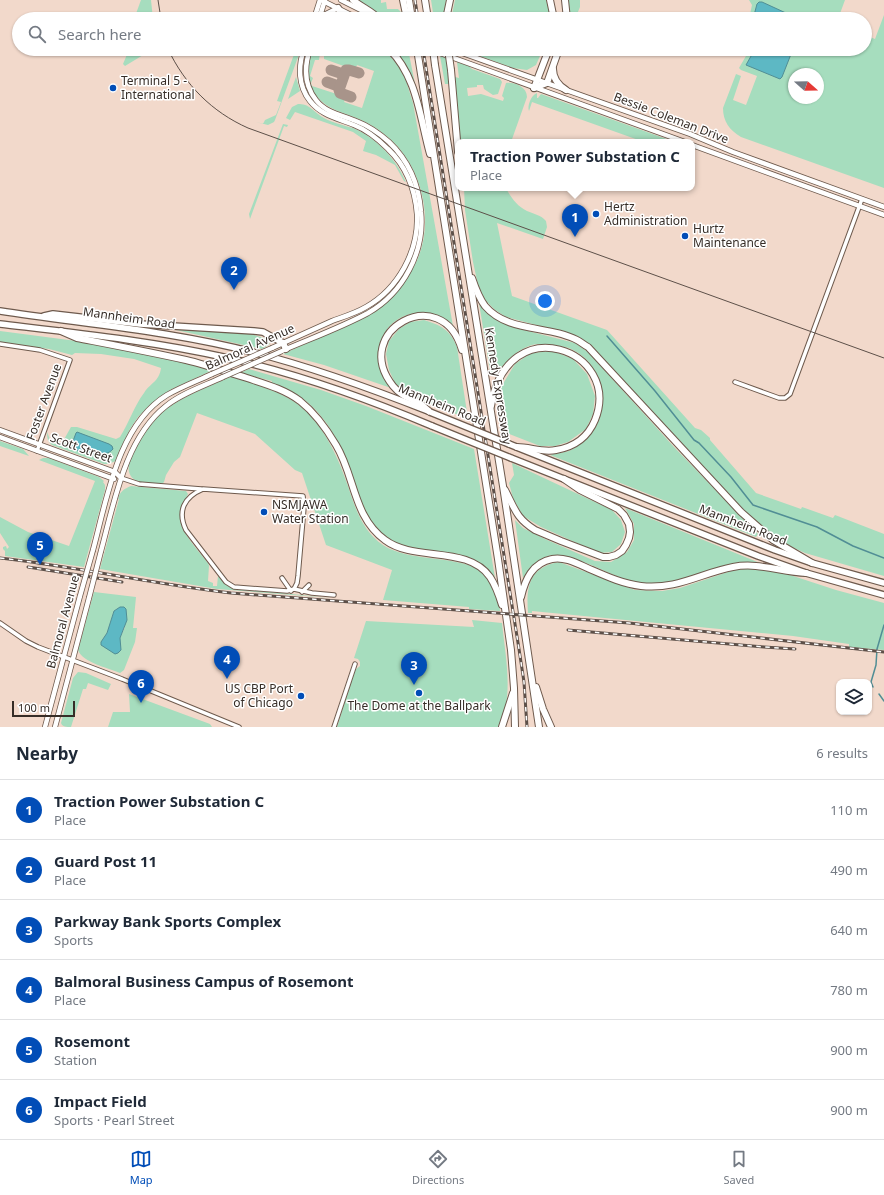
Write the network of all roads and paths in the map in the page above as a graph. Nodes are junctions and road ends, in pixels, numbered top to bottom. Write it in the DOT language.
graph roads {
  1 [pos="322,0"];
  2 [pos="341,0"];
  3 [pos="353,0"];
  4 [pos="403,0"];
  5 [pos="409,0"];
  6 [pos="425,0"];
  7 [pos="450,0"];
  8 [pos="550,0"];
  9 [pos="565,0"];
  10 [pos="338,8"];
  11 [pos="317,12"];
  12 [pos="321,12"];
  13 [pos="330,12"];
  14 [pos="340,12"];
  15 [pos="346,12"];
  16 [pos="365,12"];
  17 [pos="372,12"];
  18 [pos="406,12"];
  19 [pos="411,12"];
  20 [pos="427,12"];
  21 [pos="447,12"];
  22 [pos="553,12"];
  23 [pos="566,12"];
  24 [pos="301,56"];
  25 [pos="308,56"];
  26 [pos="395,56"];
  27 [pos="417,56"];
  28 [pos="433,56"];
  29 [pos="448,56"];
  30 [pos="450,56"];
  31 [pos="470,56"];
  32 [pos="546,56"];
  33 [pos="557,56"];
  34 [pos="553,66"];
  35 [pos="537,79"];
  36 [pos="547,83"];
  37 [pos="534,88"];
  38 [pos="566,90"];
  39 [pos="457,139"];
  40 [pos="676,139"];
  41 [pos="695,146"];
  42 [pos="438,181"];
  43 [pos="455,186"];
  44 [pos="456,191"];
  45 [pos="460,191"];
  46 [pos="862,198"];
  47 [pos="859,206"];
  48 [pos="884,207"];
  49 [pos="459,210"];
  50 [pos="884,215"];
  51 [pos="467,268"];
  52 [pos="0,311"];
  53 [pos="38,317"];
  54 [pos="0,324"];
  55 [pos="61,331"];
  56 [pos="0,344"];
  57 [pos="284,348"];
  58 [pos="735,382"];
  59 [pos="470,385"];
  60 [pos="430,412"];
  61 [pos="491,415"];
  62 [pos="0,430"];
  63 [pos="0,437"];
  64 [pos="39,444"];
  65 [pos="517,447"];
  66 [pos="37,451"];
  67 [pos="115,472"];
  68 [pos="121,478"];
  69 [pos="112,479"];
  70 [pos="564,479"];
  71 [pos="503,486"];
  72 [pos="203,489"];
  73 [pos="812,563"];
  74 [pos="806,573"];
  75 [pos="282,578"];
  76 [pos="884,583"];
  77 [pos="309,585"];
  78 [pos="292,590"];
  79 [pos="302,592"];
  80 [pos="334,595"];
  81 [pos="884,595"];
  82 [pos="520,600"];
  83 [pos="507,619"];
  84 [pos="0,624"];
  85 [pos="64,658"];
  86 [pos="72,660"];
  87 [pos="355,664"];
  88 [pos="530,666"];
  89 [pos="514,688"];
  90 [pos="45,727"];
  91 [pos="54,727"];
  92 [pos="239,727"];
  93 [pos="334,727"];
  94 [pos="502,727"];
  95 [pos="515,727"];
  96 [pos="539,727"];
  97 [pos="551,727"];
  1 -- 10 [label="street"];
  1 -- 11 [label="street"];
  1 -- 12 [label="street"];
  2 -- 16 [label="street"];
  3 -- 17 [label="highway"];
  4 -- 18 [label="highway"];
  5 -- 19 [label="highway"];
  6 -- 20 [label="highway"];
  7 -- 21 [label="highway"];
  8 -- 22 [label="highway"];
  9 -- 23 [label="highway"];
  10 -- 13 [label="street"];
  10 -- 14 [label="highway"];
  10 -- 15 [label="street"];
  24 -- 57 [label="street, Balmoral Avenue"];
  25 -- 57 [label="street, Balmoral Avenue"];
  26 -- 42 [label="highway"];
  27 -- 42 [label="highway"];
  28 -- 43 [label="highway, Kennedy Expressway, bridge"];
  29 -- 37 [label="street, Bessie Coleman Drive"];
  30 -- 39 [label="highway, bridge"];
  31 -- 35 [label="street, Bessie Coleman Drive"];
  32 -- 35 [label="highway"];
  33 -- 34 [label="highway"];
  34 -- 36 [label="highway"];
  34 -- 38 [label="highway"];
  35 -- 36 [label="street, Bessie Coleman Drive"];
  35 -- 37 [label="highway"];
  36 -- 37 [label="highway"];
  36 -- 38 [label="street, Bessie Coleman Drive"];
  37 -- 40 [label="street, Bessie Coleman Drive"];
  38 -- 46 [label="street, Bessie Coleman Drive"];
  41 -- 47 [label="street, Bessie Coleman Drive"];
  42 -- 59 [label="highway"];
  44 -- 49 [label="highway, Kennedy Expressway, bridge"];
  45 -- 49 [label="highway"];
  46 -- 47 [label="street"];
  46 -- 48 [label="street, Bessie Coleman Drive"];
  47 -- 50 [label="street, Bessie Coleman Drive"];
  47 -- 58 [label="street"];
  49 -- 51 [label="highway, Kennedy Expressway"];
  51 -- 61 [label="highway, Kennedy Expressway"];
  51 -- 73 [label="highway"];
  52 -- 53 [label="main road, Mannheim Road"];
  53 -- 57 [label="main road"];
  53 -- 60 [label="main road, Mannheim Road"];
  54 -- 55 [label="main road, Mannheim Road"];
  55 -- 70 [label="main road, Mannheim Road, bridge"];
  55 -- 83 [label="highway"];
  56 -- 64 [label="street, Foster Avenue"];
  57 -- 67 [label="street, Balmoral Avenue, bridge"];
  57 -- 68 [label="street, Balmoral Avenue, bridge"];
  59 -- 60 [label="highway"];
  59 -- 83 [label="highway"];
  60 -- 65 [label="main road, Mannheim Road, bridge"];
  61 -- 65 [label="highway"];
  61 -- 71 [label="highway, Kennedy Expressway"];
  62 -- 64 [label="street, Scott Street"];
  63 -- 66 [label="street, Scott Street"];
  64 -- 66 [label="street, Foster Avenue"];
  64 -- 67 [label="street, Scott Street"];
  65 -- 73 [label="main road, Mannheim Road"];
  66 -- 69 [label="street, Scott Street"];
  67 -- 68 [label="street, Scott Street"];
  67 -- 69 [label="street, Balmoral Avenue"];
  68 -- 69 [label="street, Scott Street"];
  68 -- 72 [label="street"];
  68 -- 86 [label="street, Balmoral Avenue, bridge"];
  69 -- 85 [label="street, Balmoral Avenue, bridge"];
  70 -- 71 [label="highway"];
  70 -- 74 [label="main road, Mannheim Road"];
  71 -- 82 [label="highway, Kennedy Expressway"];
  72 -- 78 [label="street"];
  72 -- 78 [label="street"];
  73 -- 76 [label="main road, Mannheim Road"];
  74 -- 81 [label="main road, Mannheim Road"];
  74 -- 82 [label="highway"];
  75 -- 78 [label="street"];
  77 -- 79 [label="street"];
  78 -- 79 [label="street"];
  79 -- 80 [label="street"];
  82 -- 88 [label="highway, Kennedy Expressway"];
  83 -- 89 [label="highway"];
  84 -- 85 [label="street"];
  85 -- 86 [label="street"];
  85 -- 90 [label="street, Balmoral Avenue"];
  86 -- 91 [label="street, Balmoral Avenue"];
  86 -- 92 [label="street"];
  87 -- 93 [label="street"];
  88 -- 96 [label="highway, Kennedy Expressway"];
  88 -- 97 [label="highway"];
  89 -- 94 [label="highway"];
  89 -- 95 [label="highway"];
}
